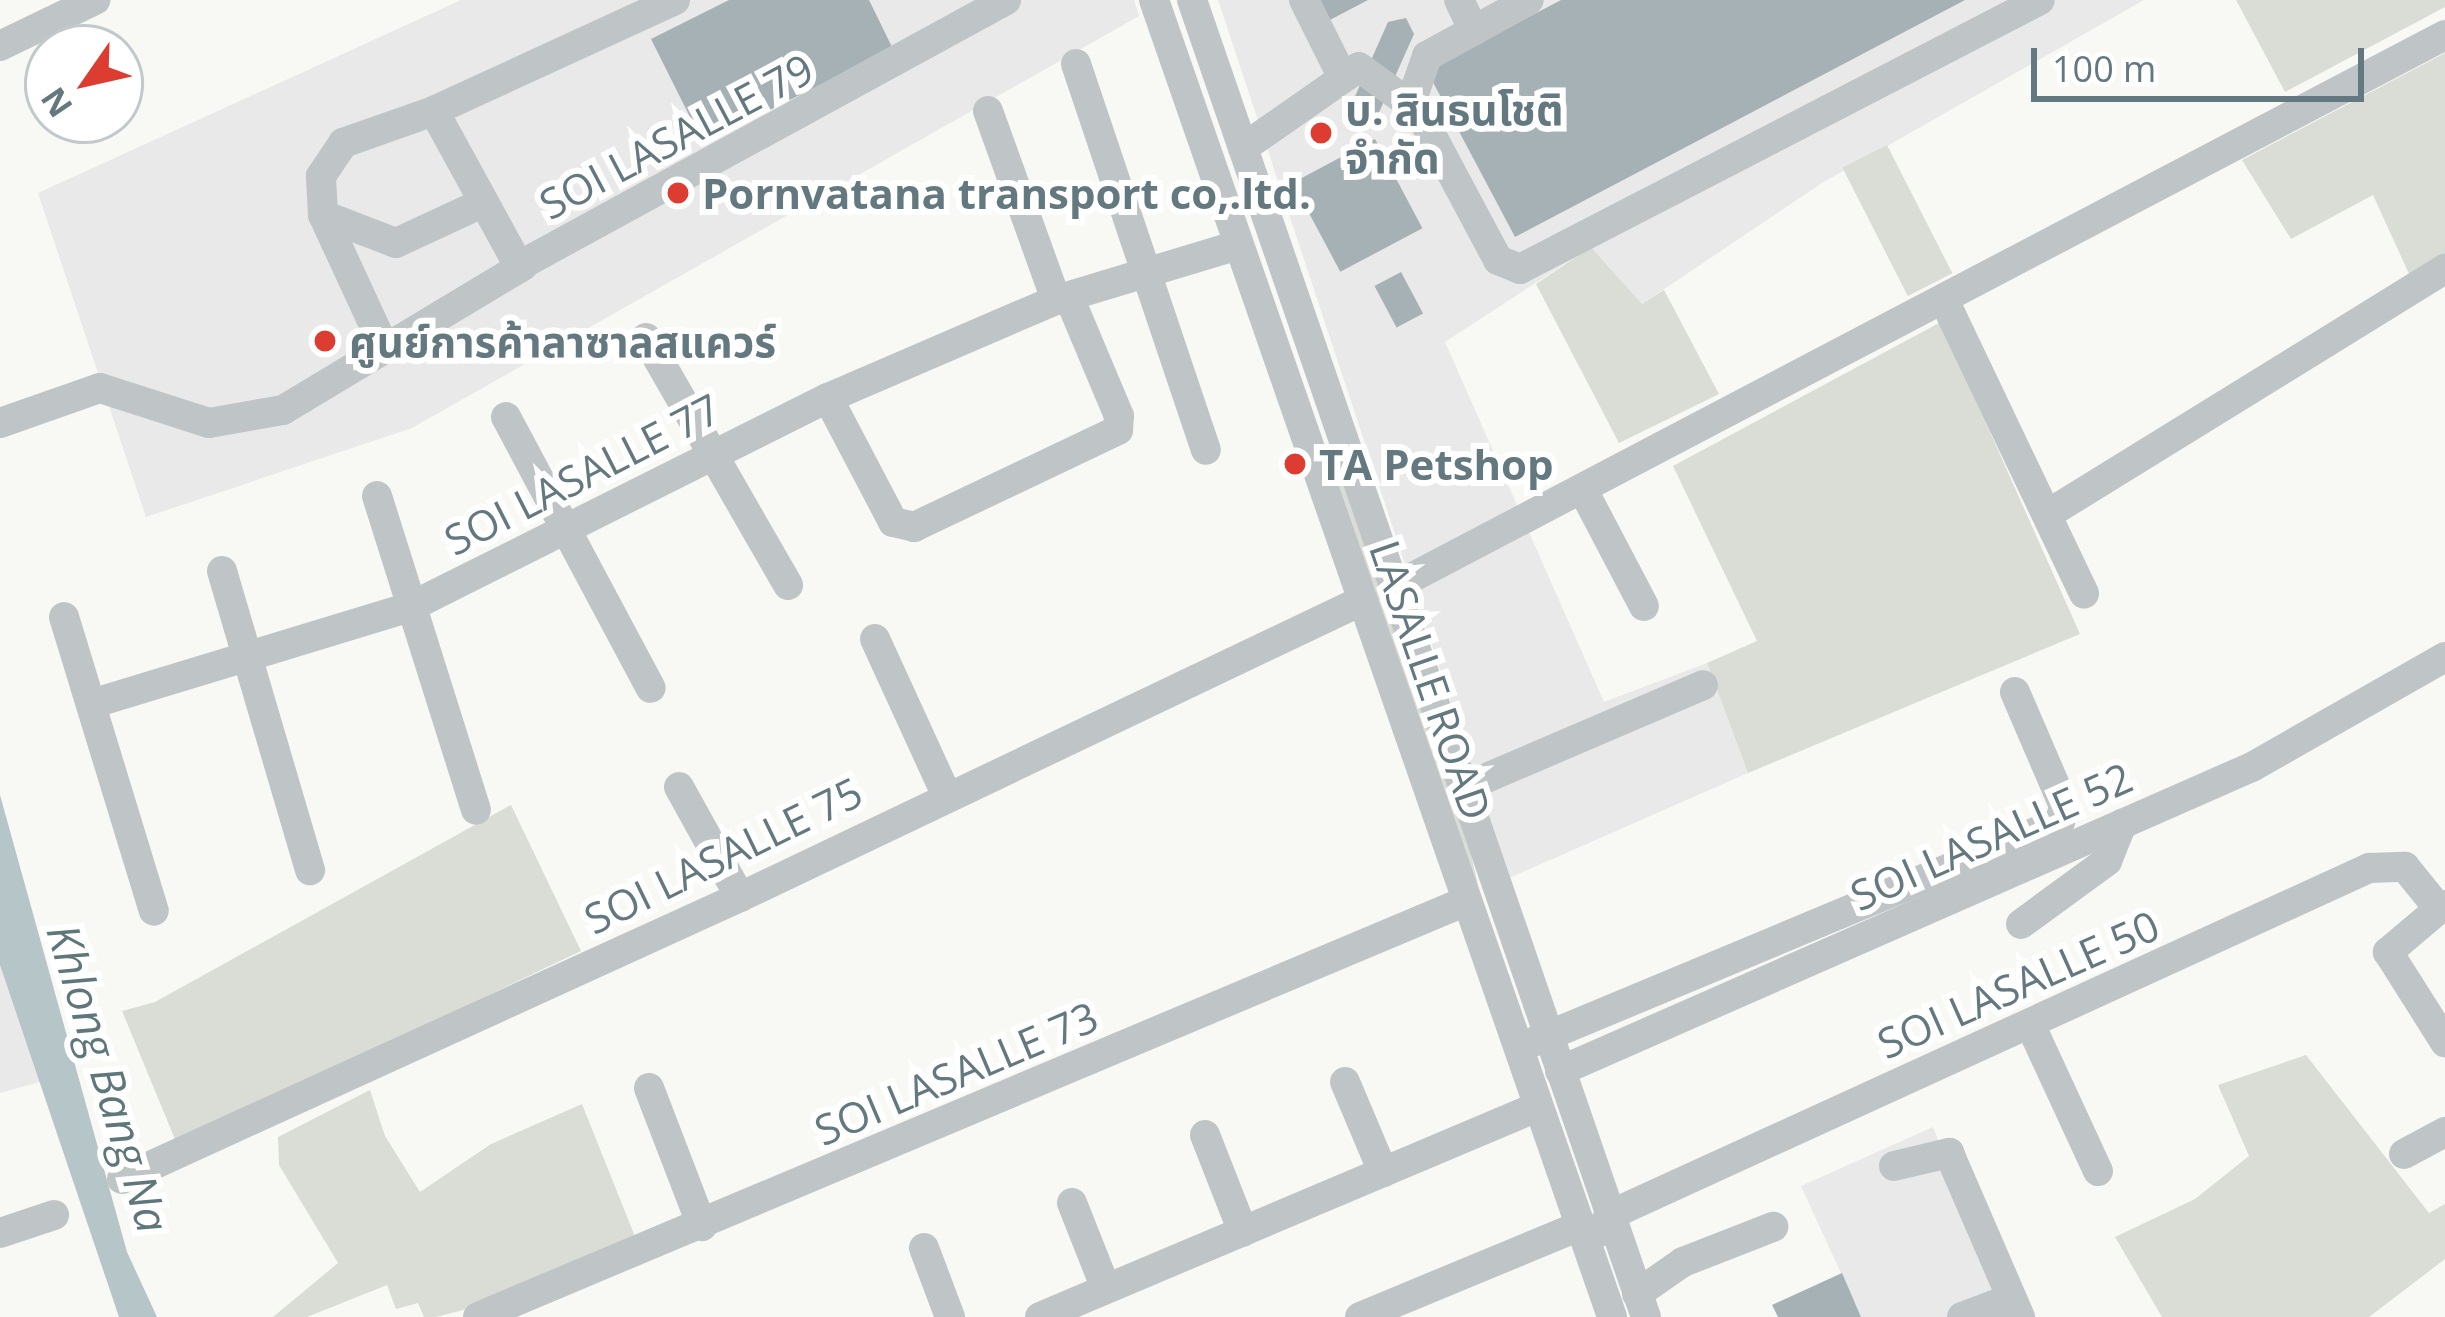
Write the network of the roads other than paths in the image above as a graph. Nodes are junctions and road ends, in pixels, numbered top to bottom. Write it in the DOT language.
graph roads {
  1 [pos="95,0"];
  2 [pos="675,0"];
  3 [pos="1006,0"];
  4 [pos="1154,0"];
  5 [pos="1177,0"];
  6 [pos="1192,0"];
  7 [pos="1304,0"];
  8 [pos="1459,0"];
  9 [pos="1529,0"];
  10 [pos="2040,0"];
  11 [pos="1474,31"];
  12 [pos="2445,34"];
  13 [pos="0,46"];
  14 [pos="1076,64"];
  15 [pos="1341,74"];
  16 [pos="1411,102"];
  17 [pos="434,111"];
  18 [pos="988,111"];
  19 [pos="1193,115"];
  20 [pos="1243,148"];
  21 [pos="1255,184"];
  22 [pos="482,203"];
  23 [pos="323,215"];
  24 [pos="1238,245"];
  25 [pos="523,266"];
  26 [pos="2445,268"];
  27 [pos="1144,272"];
  28 [pos="1062,299"];
  29 [pos="1945,302"];
  30 [pos="646,338"];
  31 [pos="385,349"];
  32 [pos="828,398"];
  33 [pos="506,417"];
  34 [pos="0,423"];
  35 [pos="1206,450"];
  36 [pos="714,454"];
  37 [pos="1313,466"];
  38 [pos="1583,490"];
  39 [pos="377,496"];
  40 [pos="2048,514"];
  41 [pos="568,531"];
  42 [pos="222,571"];
  43 [pos="788,585"];
  44 [pos="1394,587"];
  45 [pos="2084,594"];
  46 [pos="1359,602"];
  47 [pos="1644,606"];
  48 [pos="410,607"];
  49 [pos="64,617"];
  50 [pos="875,638"];
  51 [pos="247,656"];
  52 [pos="2445,657"];
  53 [pos="1703,685"];
  54 [pos="651,688"];
  55 [pos="2015,692"];
  56 [pos="91,704"];
  57 [pos="679,787"];
  58 [pos="1463,788"];
  59 [pos="946,794"];
  60 [pos="476,810"];
  61 [pos="2122,824"];
  62 [pos="1490,868"];
  63 [pos="310,870"];
  64 [pos="740,898"];
  65 [pos="1465,902"];
  66 [pos="2442,907"];
  67 [pos="154,911"];
  68 [pos="2021,924"];
  69 [pos="2030,1024"];
  70 [pos="1508,1029"];
  71 [pos="2445,1042"];
  72 [pos="1555,1056"];
  73 [pos="1345,1082"];
  74 [pos="649,1088"];
  75 [pos="1537,1107"];
  76 [pos="2445,1132"];
  77 [pos="1205,1135"];
  78 [pos="2404,1154"];
  79 [pos="1894,1166"];
  80 [pos="2098,1171"];
  81 [pos="1383,1172"];
  82 [pos="122,1179"];
  83 [pos="1568,1192"];
  84 [pos="1072,1203"];
  85 [pos="53,1215"];
  86 [pos="1610,1215"];
  87 [pos="703,1226"];
  88 [pos="1580,1226"];
  89 [pos="1773,1228"];
  90 [pos="0,1231"];
  91 [pos="1243,1232"];
  92 [pos="924,1248"];
  93 [pos="1106,1289"];
  94 [pos="2016,1307"];
  95 [pos="1635,1309"];
  96 [pos="478,1317"];
  97 [pos="950,1317"];
  98 [pos="1040,1317"];
  99 [pos="1360,1317"];
  100 [pos="1612,1317"];
  101 [pos="1962,1317"];
  1 -- 13 [label="street"];
  2 -- 17 [label="street"];
  3 -- 25 [label="street, SOI LASALLE 79"];
  4 -- 19 [label="street, LASALLE ROAD"];
  5 -- 19 [label="street"];
  6 -- 20 [label="street, LASALLE ROAD"];
  7 -- 15 [label="street"];
  8 -- 11 [label="street"];
  9 -- 11 [label="street"];
  10 -- 16 [label="street"];
  11 -- 16 [label="street"];
  12 -- 29 [label="street"];
  14 -- 27 [label="street"];
  15 -- 16 [label="street"];
  15 -- 20 [label="street"];
  17 -- 22 [label="street, SOI LASALLE 79"];
  17 -- 23 [label="street"];
  18 -- 28 [label="street"];
  19 -- 24 [label="street, LASALLE ROAD"];
  20 -- 21 [label="street, LASALLE ROAD"];
  21 -- 37 [label="street"];
  21 -- 44 [label="street, LASALLE ROAD"];
  22 -- 23 [label="street"];
  22 -- 25 [label="street, SOI LASALLE 79"];
  23 -- 31 [label="street"];
  24 -- 27 [label="street, SOI LASALLE 77"];
  24 -- 37 [label="street, LASALLE ROAD"];
  25 -- 31 [label="street"];
  26 -- 40 [label="street"];
  27 -- 28 [label="street, SOI LASALLE 77"];
  27 -- 35 [label="street"];
  28 -- 32 [label="street, SOI LASALLE 77"];
  28 -- 32 [label="street"];
  29 -- 38 [label="street"];
  29 -- 40 [label="street"];
  30 -- 36 [label="street"];
  31 -- 34 [label="street"];
  32 -- 36 [label="street, SOI LASALLE 77"];
  33 -- 41 [label="street"];
  36 -- 41 [label="street, SOI LASALLE 77"];
  36 -- 43 [label="street"];
  37 -- 46 [label="street, LASALLE ROAD"];
  38 -- 44 [label="street"];
  38 -- 47 [label="street"];
  39 -- 48 [label="street"];
  40 -- 45 [label="street"];
  41 -- 48 [label="street, SOI LASALLE 77"];
  41 -- 54 [label="street"];
  42 -- 51 [label="street"];
  44 -- 58 [label="street, LASALLE ROAD"];
  46 -- 59 [label="street, SOI LASALLE 75"];
  46 -- 65 [label="street, LASALLE ROAD"];
  48 -- 51 [label="street, SOI LASALLE 77"];
  48 -- 60 [label="street"];
  49 -- 56 [label="street"];
  50 -- 59 [label="street"];
  51 -- 56 [label="street, SOI LASALLE 77"];
  51 -- 63 [label="street"];
  52 -- 61 [label="street, SOI LASALLE 52"];
  53 -- 58 [label="street"];
  55 -- 72 [label="street"];
  56 -- 67 [label="street"];
  57 -- 64 [label="street"];
  58 -- 62 [label="street, LASALLE ROAD"];
  59 -- 64 [label="street, SOI LASALLE 75"];
  61 -- 68 [label="street"];
  61 -- 72 [label="street, SOI LASALLE 52"];
  62 -- 70 [label="street"];
  62 -- 72 [label="street, LASALLE ROAD"];
  64 -- 82 [label="street, SOI LASALLE 75"];
  65 -- 70 [label="street, LASALLE ROAD"];
  65 -- 87 [label="street, SOI LASALLE 73"];
  66 -- 69 [label="street, SOI LASALLE 50"];
  66 -- 71 [label="street"];
  69 -- 80 [label="street"];
  69 -- 86 [label="street, SOI LASALLE 50"];
  70 -- 72 [label="street"];
  70 -- 75 [label="street, LASALLE ROAD"];
  72 -- 83 [label="street"];
  72 -- 86 [label="street, LASALLE ROAD"];
  73 -- 81 [label="street"];
  74 -- 87 [label="street"];
  75 -- 81 [label="street"];
  75 -- 83 [label="street, LASALLE ROAD"];
  76 -- 78 [label="street"];
  77 -- 91 [label="street"];
  79 -- 94 [label="street"];
  81 -- 91 [label="street"];
  83 -- 88 [label="street, LASALLE ROAD"];
  84 -- 93 [label="street"];
  85 -- 90 [label="street"];
  86 -- 95 [label="street, LASALLE ROAD"];
  87 -- 96 [label="street, SOI LASALLE 73"];
  88 -- 99 [label="street"];
  88 -- 100 [label="street, LASALLE ROAD"];
  89 -- 95 [label="street"];
  91 -- 93 [label="street"];
  92 -- 97 [label="street"];
  93 -- 98 [label="street"];
  94 -- 101 [label="street"];
}
